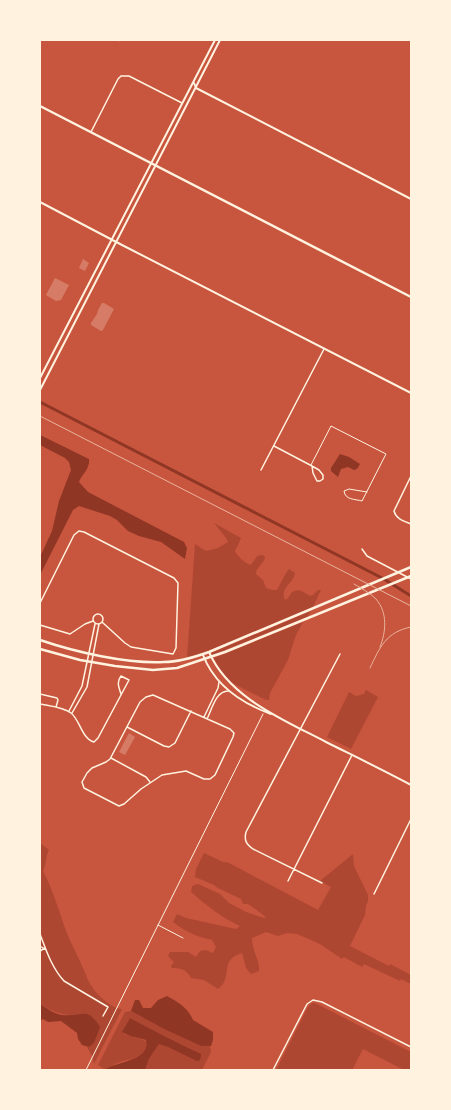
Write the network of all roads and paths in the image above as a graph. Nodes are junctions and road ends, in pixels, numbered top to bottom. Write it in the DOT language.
graph roads {
  1 [pos="117,40"];
  2 [pos="120,40"];
  3 [pos="215,40"];
  4 [pos="220,40"];
  5 [pos="194,81"];
  6 [pos="196,88"];
  7 [pos="182,103"];
  8 [pos="40,106"];
  9 [pos="91,132"];
  10 [pos="152,163"];
  11 [pos="156,165"];
  12 [pos="411,199"];
  13 [pos="40,202"];
  14 [pos="112,240"];
  15 [pos="116,242"];
  16 [pos="411,298"];
  17 [pos="324,349"];
  18 [pos="40,378"];
  19 [pos="40,390"];
  20 [pos="411,393"];
  21 [pos="274,446"];
  22 [pos="311,465"];
  23 [pos="261,470"];
  24 [pos="411,476"];
  25 [pos="367,492"];
  26 [pos="411,524"];
  27 [pos="362,549"];
  28 [pos="411,567"];
  29 [pos="411,576"];
  30 [pos="411,579"];
  31 [pos="40,603"];
  32 [pos="93,621"];
  33 [pos="102,622"];
  34 [pos="95,624"];
  35 [pos="99,624"];
  36 [pos="40,625"];
  37 [pos="40,640"];
  38 [pos="40,649"];
  39 [pos="209,652"];
  40 [pos="88,653"];
  41 [pos="94,654"];
  42 [pos="203,654"];
  43 [pos="340,654"];
  44 [pos="211,657"];
  45 [pos="205,659"];
  46 [pos="87,661"];
  47 [pos="92,662"];
  48 [pos="219,682"];
  49 [pos="229,692"];
  50 [pos="215,693"];
  51 [pos="40,694"];
  52 [pos="121,694"];
  53 [pos="218,694"];
  54 [pos="244,702"];
  55 [pos="254,702"];
  56 [pos="40,704"];
  57 [pos="56,707"];
  58 [pos="208,708"];
  59 [pos="211,710"];
  60 [pos="68,711"];
  61 [pos="191,711"];
  62 [pos="264,712"];
  63 [pos="72,713"];
  64 [pos="276,716"];
  65 [pos="204,717"];
  66 [pos="207,719"];
  67 [pos="127,727"];
  68 [pos="301,729"];
  69 [pos="352,755"];
  70 [pos="110,758"];
  71 [pos="150,782"];
  72 [pos="411,785"];
  73 [pos="411,819"];
  74 [pos="294,870"];
  75 [pos="288,881"];
  76 [pos="322,883"];
  77 [pos="374,894"];
  78 [pos="158,925"];
  79 [pos="40,934"];
  80 [pos="182,938"];
  81 [pos="40,946"];
  82 [pos="44,948"];
  83 [pos="40,951"];
  84 [pos="103,1016"];
  85 [pos="411,1048"];
  86 [pos="86,1070"];
  87 [pos="273,1070"];
  1 -- 2 [label="lane"];
  3 -- 5 [label="street"];
  4 -- 6 [label="street"];
  5 -- 6 [label="street"];
  5 -- 7 [label="street"];
  6 -- 11 [label="street"];
  6 -- 12 [label="street"];
  7 -- 9 [label="street"];
  7 -- 10 [label="street"];
  8 -- 9 [label="main road"];
  9 -- 10 [label="main road"];
  10 -- 11 [label="main road"];
  10 -- 14 [label="street"];
  11 -- 15 [label="street"];
  11 -- 16 [label="main road"];
  13 -- 14 [label="street"];
  14 -- 15 [label="street"];
  14 -- 18 [label="street"];
  15 -- 17 [label="street"];
  15 -- 19 [label="street"];
  17 -- 20 [label="street"];
  17 -- 21 [label="street"];
  21 -- 22 [label="street"];
  21 -- 23 [label="street"];
  22 -- 22 [label="street"];
  22 -- 25 [label="lane"];
  24 -- 26 [label="street"];
  25 -- 25 [label="lane"];
  27 -- 30 [label="street"];
  28 -- 39 [label="main road"];
  29 -- 44 [label="main road"];
  31 -- 33 [label="street"];
  32 -- 33 [label="street"];
  32 -- 34 [label="street"];
  32 -- 36 [label="street"];
  33 -- 35 [label="street"];
  34 -- 35 [label="street"];
  34 -- 40 [label="street"];
  35 -- 41 [label="street"];
  37 -- 40 [label="main road"];
  38 -- 46 [label="main road"];
  39 -- 42 [label="main road"];
  39 -- 44 [label="street"];
  40 -- 41 [label="main road"];
  40 -- 46 [label="street"];
  41 -- 42 [label="main road"];
  41 -- 47 [label="street"];
  42 -- 45 [label="street"];
  43 -- 68 [label="street"];
  44 -- 45 [label="main road"];
  44 -- 55 [label="street"];
  45 -- 47 [label="main road"];
  45 -- 48 [label="street"];
  46 -- 47 [label="main road"];
  46 -- 60 [label="street"];
  47 -- 63 [label="street"];
  48 -- 49 [label="street"];
  48 -- 50 [label="street"];
  49 -- 53 [label="street"];
  49 -- 54 [label="street"];
  50 -- 53 [label="street"];
  50 -- 58 [label="street"];
  51 -- 57 [label="street"];
  52 -- 52 [label="street"];
  52 -- 63 [label="street"];
  53 -- 59 [label="street"];
  54 -- 55 [label="street"];
  54 -- 62 [label="street"];
  55 -- 64 [label="street"];
  56 -- 57 [label="street"];
  57 -- 60 [label="street"];
  58 -- 59 [label="street"];
  58 -- 65 [label="street"];
  59 -- 66 [label="street"];
  60 -- 63 [label="street"];
  61 -- 65 [label="street"];
  61 -- 67 [label="street"];
  61 -- 67 [label="street"];
  62 -- 64 [label="street"];
  62 -- 78 [label="path"];
  64 -- 68 [label="street"];
  65 -- 66 [label="street"];
  66 -- 71 [label="street"];
  67 -- 70 [label="street"];
  68 -- 69 [label="street"];
  68 -- 74 [label="street"];
  69 -- 72 [label="street"];
  69 -- 74 [label="street"];
  70 -- 71 [label="street"];
  70 -- 71 [label="street"];
  73 -- 77 [label="street"];
  74 -- 75 [label="street"];
  74 -- 76 [label="street"];
  78 -- 80 [label="path"];
  78 -- 86 [label="path"];
  79 -- 82 [label="street"];
  81 -- 82 [label="street"];
  82 -- 83 [label="street"];
  82 -- 84 [label="street"];
  85 -- 87 [label="street"];
}
